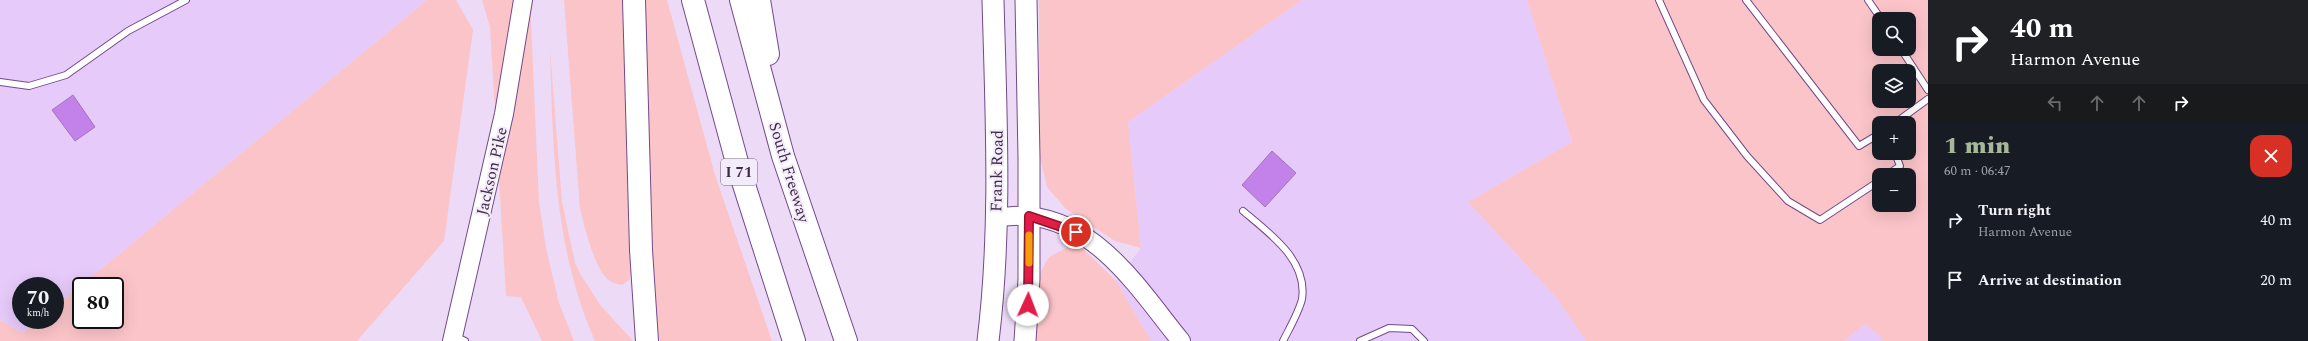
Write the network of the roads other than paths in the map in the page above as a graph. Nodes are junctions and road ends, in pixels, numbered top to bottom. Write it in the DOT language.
graph roads {
  1 [pos="186,0"];
  2 [pos="523,0"];
  3 [pos="634,0"];
  4 [pos="693,0"];
  5 [pos="740,0"];
  6 [pos="760,0"];
  7 [pos="993,0"];
  8 [pos="1026,0"];
  9 [pos="1659,0"];
  10 [pos="1746,0"];
  11 [pos="1868,0"];
  12 [pos="1876,12"];
  13 [pos="1906,56"];
  14 [pos="0,82"];
  15 [pos="1928,90"];
  16 [pos="1928,99"];
  17 [pos="1905,116"];
  18 [pos="1872,138"];
  19 [pos="783,156"];
  20 [pos="1872,186"];
  21 [pos="1243,211"];
  22 [pos="1029,216"];
  23 [pos="995,217"];
  24 [pos="457,339"];
  25 [pos="647,341"];
  26 [pos="794,341"];
  27 [pos="846,341"];
  28 [pos="988,341"];
  29 [pos="1025,341"];
  30 [pos="1181,341"];
  31 [pos="1283,341"];
  32 [pos="1360,341"];
  33 [pos="1424,341"];
  1 -- 14 [label="lane"];
  2 -- 24 [label="main road, Jackson Pike"];
  3 -- 25 [label="highway"];
  4 -- 26 [label="highway, I 71"];
  5 -- 19 [label="highway, South Freeway"];
  6 -- 19 [label="highway"];
  7 -- 23 [label="highway, Frank Road"];
  8 -- 22 [label="highway, Frank Road"];
  9 -- 20 [label="lane"];
  10 -- 18 [label="lane"];
  11 -- 12 [label="lane"];
  13 -- 15 [label="lane"];
  16 -- 17 [label="lane"];
  19 -- 27 [label="highway, South Freeway"];
  21 -- 31 [label="lane"];
  22 -- 23 [label="main road"];
  22 -- 29 [label="highway, Frank Road"];
  22 -- 30 [label="main road"];
  23 -- 28 [label="highway, Frank Road"];
  32 -- 33 [label="lane"];
}
